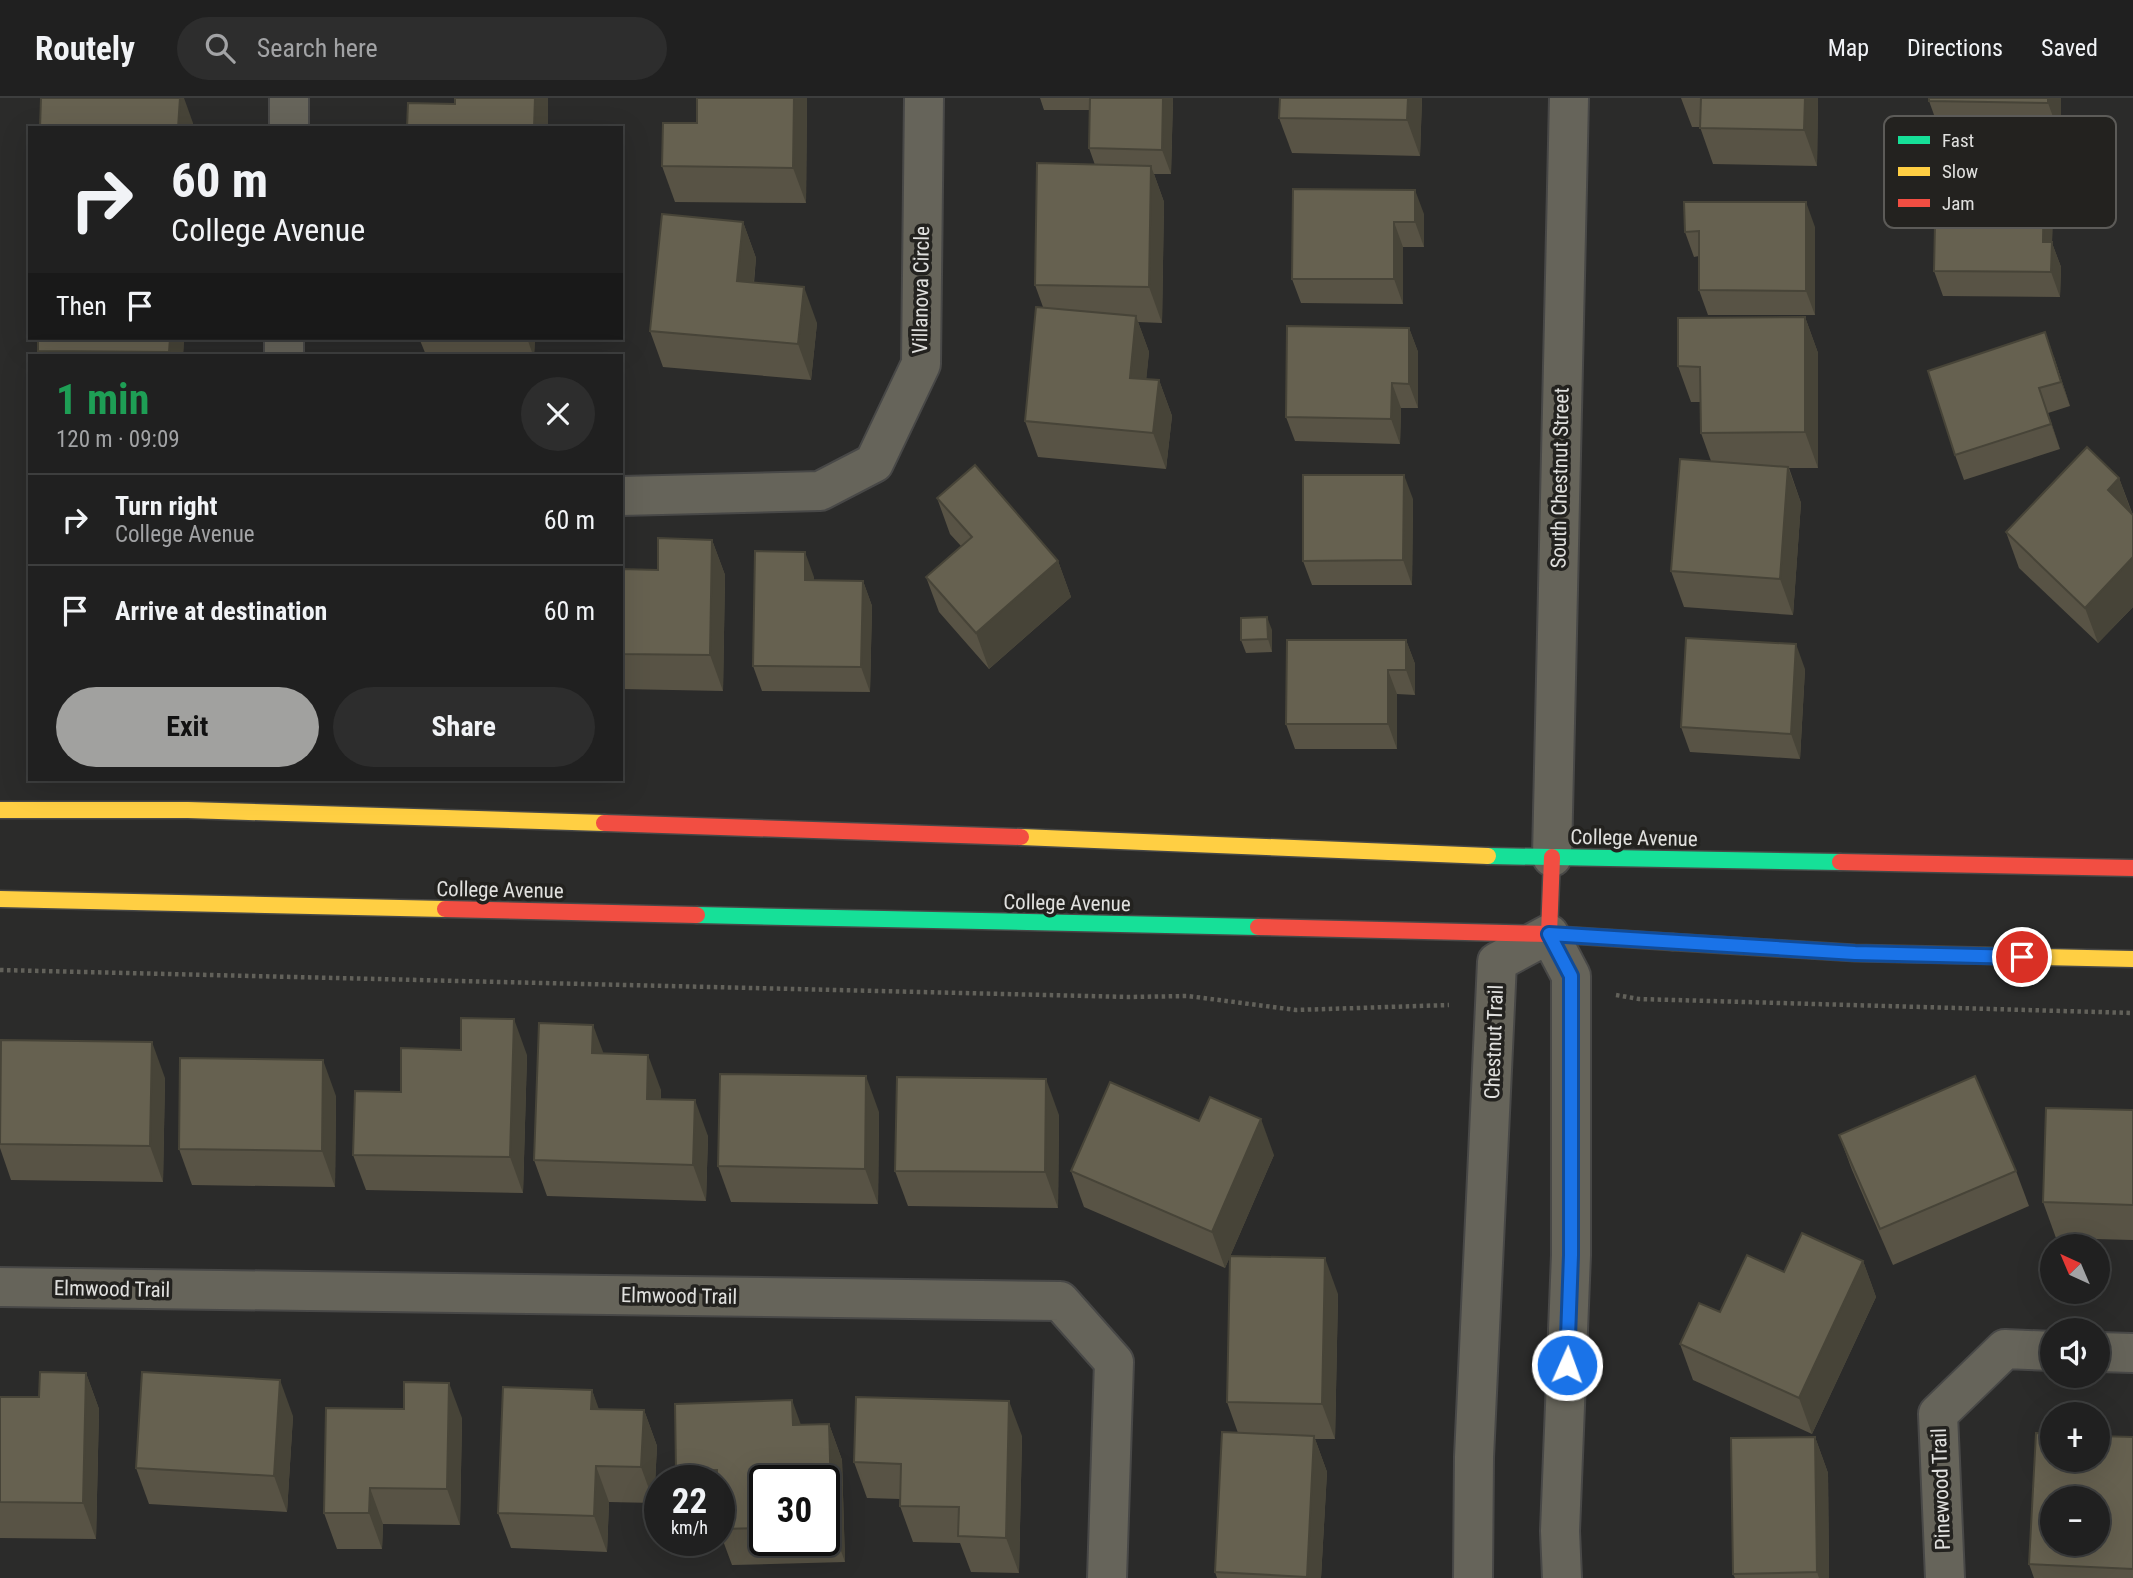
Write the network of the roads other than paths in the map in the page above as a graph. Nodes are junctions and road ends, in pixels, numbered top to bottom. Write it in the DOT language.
graph roads {
  1 [pos="289,98"];
  2 [pos="924,98"];
  3 [pos="1569,98"];
  4 [pos="289,126"];
  5 [pos="623,496"];
  6 [pos="0,810"];
  7 [pos="1552,857"];
  8 [pos="2133,869"];
  9 [pos="0,899"];
  10 [pos="1549,934"];
  11 [pos="2133,959"];
  12 [pos="0,1287"];
  13 [pos="2040,1350"];
  14 [pos="2110,1352"];
  15 [pos="2133,1353"];
  16 [pos="1107,1578"];
  17 [pos="1473,1578"];
  18 [pos="1562,1578"];
  19 [pos="1945,1578"];
  1 -- 4 [label="street"];
  2 -- 5 [label="street, Villanova Circle"];
  3 -- 7 [label="street, South Chestnut Street"];
  6 -- 7 [label="main road, College Avenue"];
  7 -- 8 [label="main road, College Avenue"];
  7 -- 10 [label="main road"];
  9 -- 10 [label="main road, College Avenue"];
  10 -- 11 [label="main road, College Avenue"];
  10 -- 17 [label="street, Chestnut Trail"];
  10 -- 18 [label="street"];
  12 -- 16 [label="street, Elmwood Trail"];
  13 -- 19 [label="street, Pinewood Trail"];
  14 -- 15 [label="street"];
}
